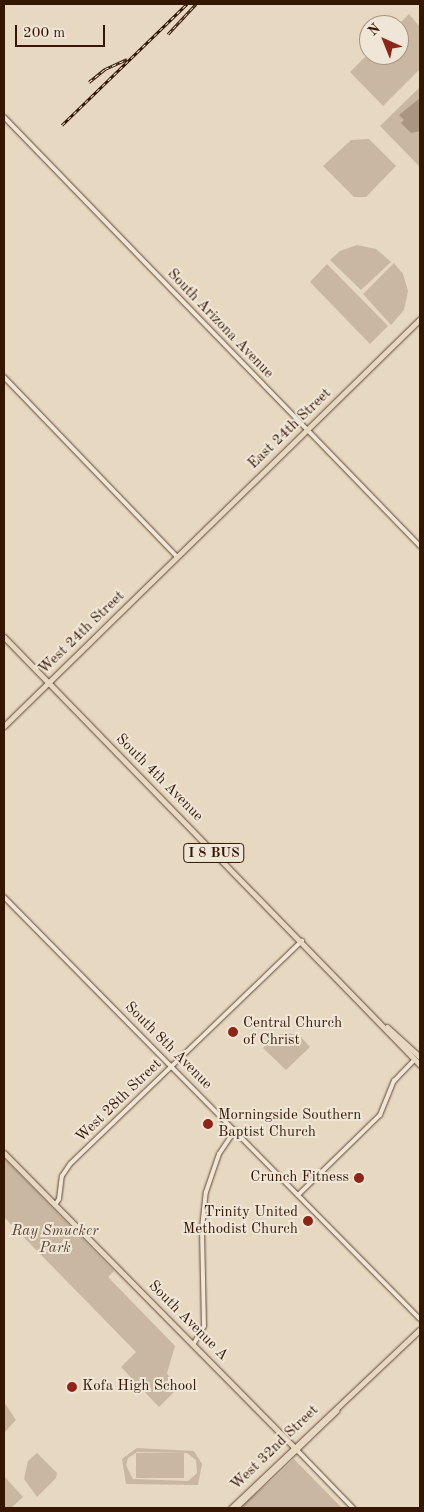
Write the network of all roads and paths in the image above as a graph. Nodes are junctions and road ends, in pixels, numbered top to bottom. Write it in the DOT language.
graph roads {
  1 [pos="4,117"];
  2 [pos="420,319"];
  3 [pos="4,377"];
  4 [pos="307,429"];
  5 [pos="420,546"];
  6 [pos="177,557"];
  7 [pos="4,637"];
  8 [pos="48,683"];
  9 [pos="4,726"];
  10 [pos="4,897"];
  11 [pos="302,940"];
  12 [pos="418,1057"];
  13 [pos="420,1065"];
  14 [pos="171,1066"];
  15 [pos="235,1130"];
  16 [pos="4,1153"];
  17 [pos="298,1195"];
  18 [pos="55,1205"];
  19 [pos="420,1319"];
  20 [pos="420,1329"];
  21 [pos="193,1345"];
  22 [pos="295,1448"];
  23 [pos="231,1508"];
  24 [pos="235,1508"];
  25 [pos="353,1508"];
  1 -- 4 [label="street, South Arizona Avenue"];
  2 -- 4 [label="main road, East 24th Street"];
  3 -- 6 [label="street"];
  4 -- 5 [label="street, South Arizona Avenue"];
  4 -- 6 [label="main road, East 24th Street"];
  6 -- 8 [label="main road, West 24th Street"];
  7 -- 8 [label="main road, South 4th Avenue / I 8 BUS"];
  8 -- 9 [label="main road, West 24th Street"];
  8 -- 11 [label="main road, South 4th Avenue / I 8 BUS"];
  10 -- 14 [label="street, South 8th Avenue"];
  11 -- 12 [label="main road, South 4th Avenue / I 8 BUS"];
  11 -- 14 [label="street, West 28th Street"];
  12 -- 13 [label="main road, South 4th Avenue / I 8 BUS"];
  12 -- 17 [label="street"];
  14 -- 15 [label="street, South 8th Avenue"];
  14 -- 18 [label="street, West 28th Street"];
  15 -- 17 [label="street, South 8th Avenue"];
  15 -- 21 [label="street"];
  16 -- 18 [label="main road, South Avenue A"];
  17 -- 19 [label="street, South 8th Avenue"];
  18 -- 21 [label="main road, South Avenue A"];
  20 -- 22 [label="main road, West 32nd Street"];
  21 -- 22 [label="main road, South Avenue A"];
  22 -- 23 [label="main road, West 32nd Street"];
  22 -- 24 [label="main road, West 32nd Street"];
  22 -- 25 [label="street, South Avenue A"];
}
